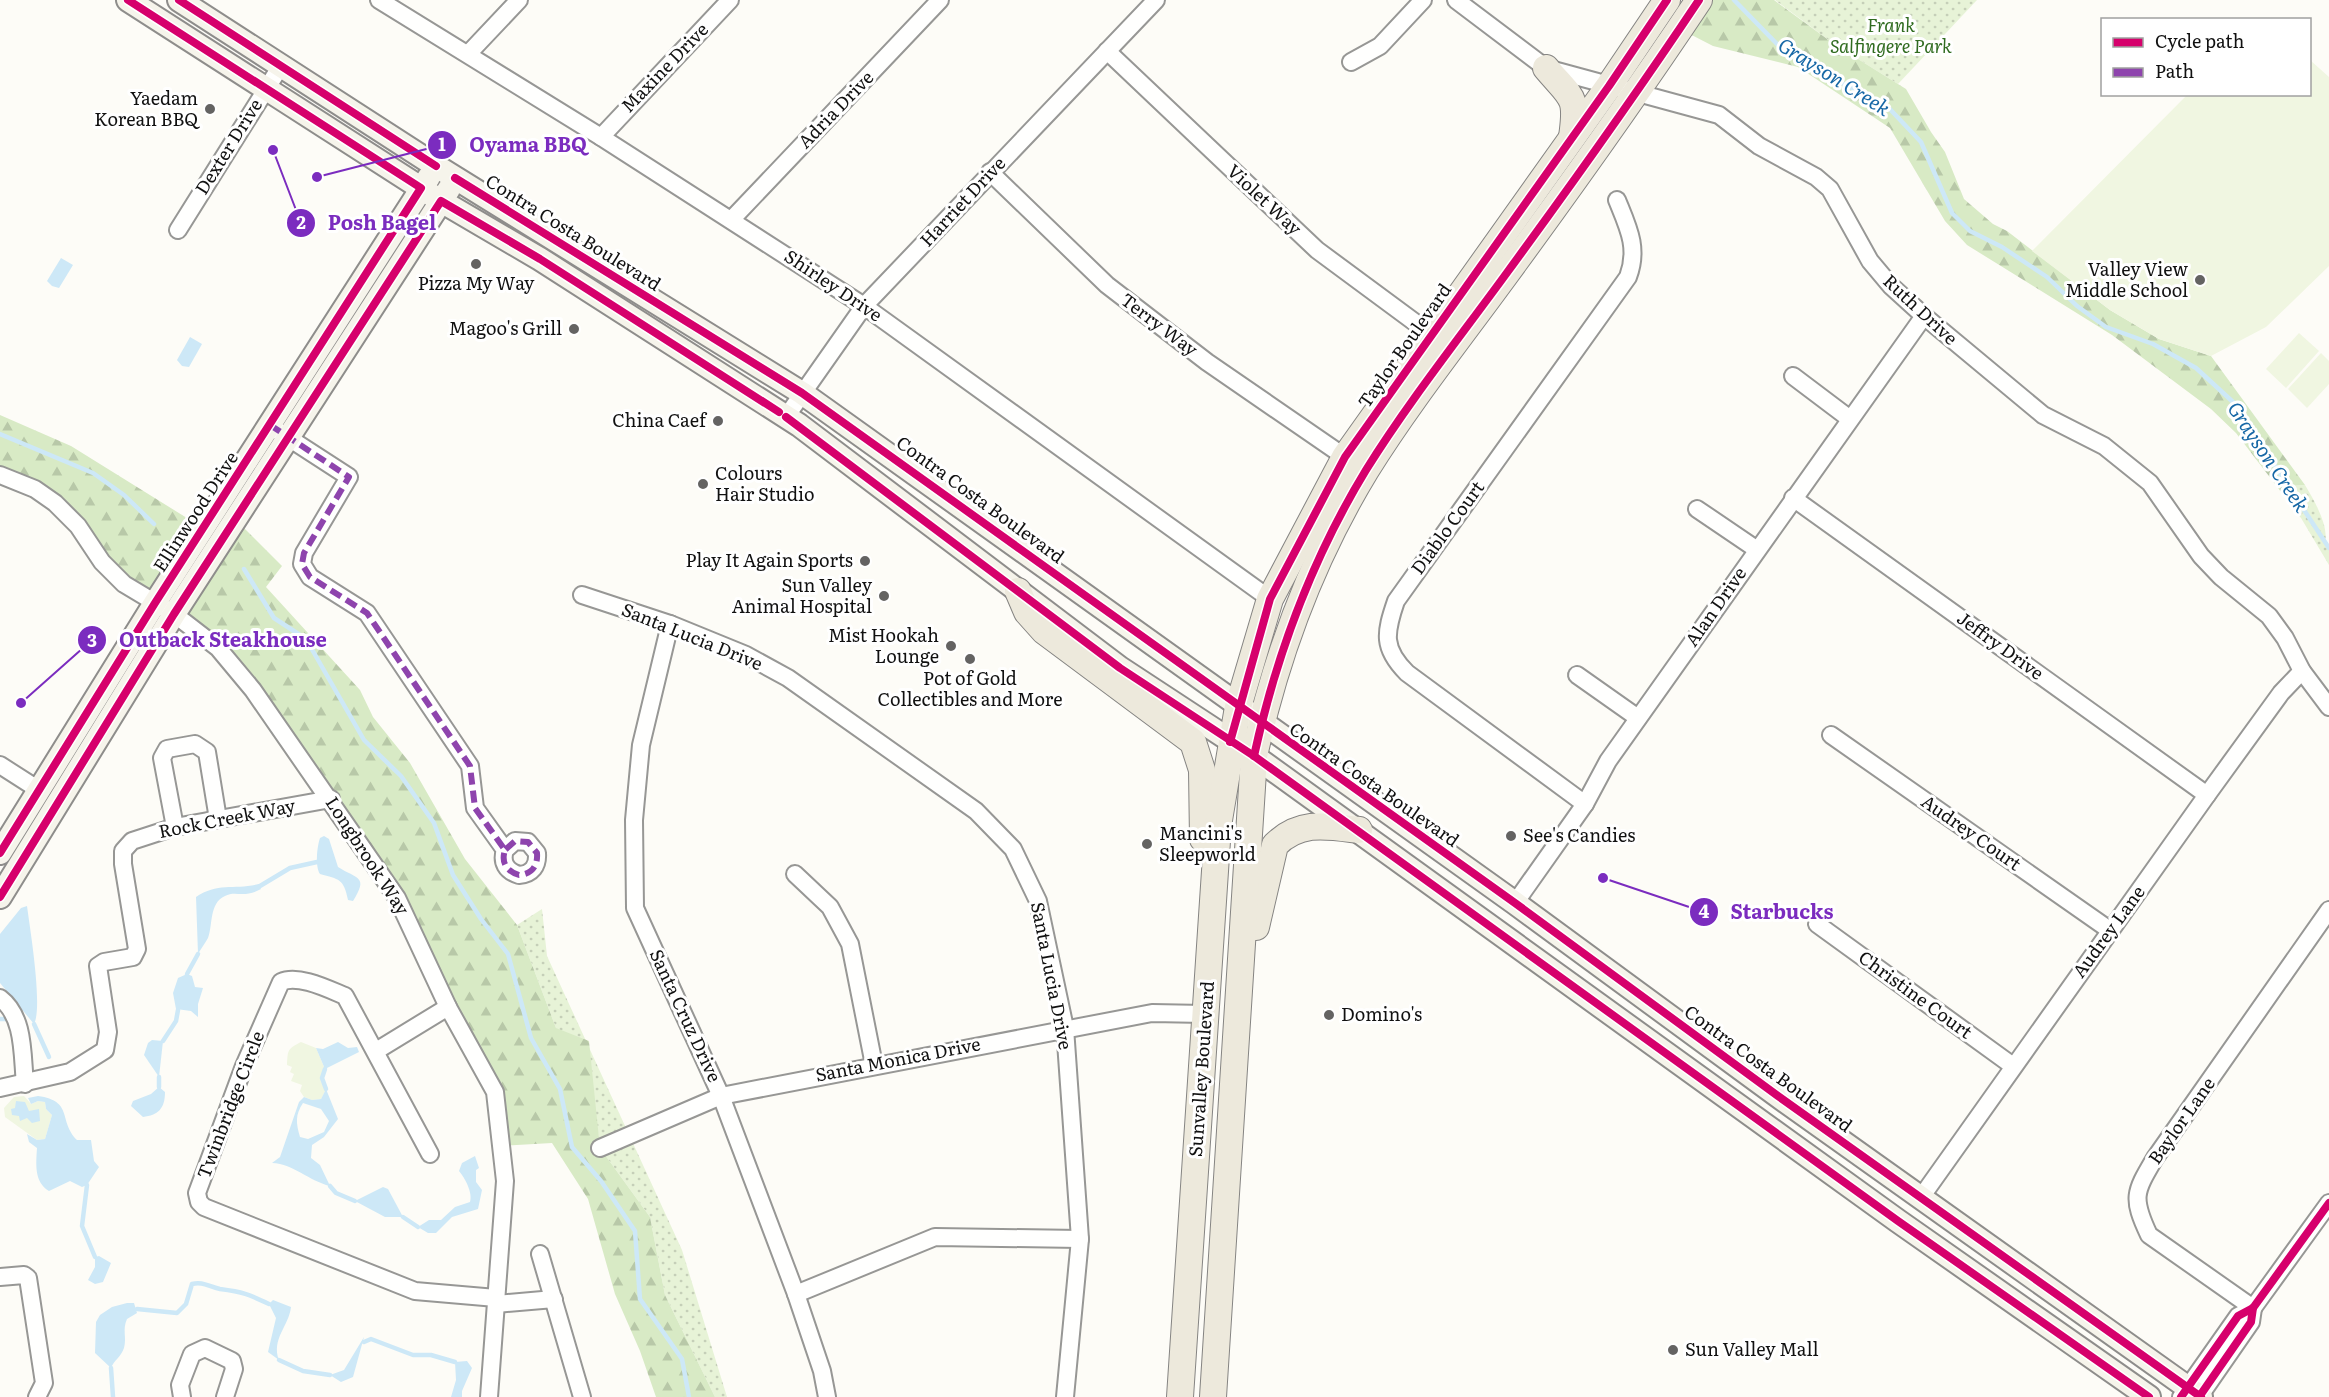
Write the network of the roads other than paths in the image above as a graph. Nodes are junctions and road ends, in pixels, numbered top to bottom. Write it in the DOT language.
graph roads {
  1 [pos="128,0"];
  2 [pos="179,0"];
  3 [pos="379,0"];
  4 [pos="519,0"];
  5 [pos="730,0"];
  6 [pos="940,0"];
  7 [pos="1156,0"];
  8 [pos="1423,0"];
  9 [pos="1456,0"];
  10 [pos="1667,0"];
  11 [pos="1699,0"];
  12 [pos="1107,51"];
  13 [pos="468,54"];
  14 [pos="1351,62"];
  15 [pos="282,64"];
  16 [pos="1546,68"];
  17 [pos="1609,86"];
  18 [pos="267,88"];
  19 [pos="1638,93"];
  20 [pos="600,137"];
  21 [pos="1572,137"];
  22 [pos="446,172"];
  23 [pos="990,172"];
  24 [pos="421,188"];
  25 [pos="1617,200"];
  26 [pos="441,201"];
  27 [pos="732,219"];
  28 [pos="178,230"];
  29 [pos="864,306"];
  30 [pos="1924,316"];
  31 [pos="1432,335"];
  32 [pos="1793,376"];
  33 [pos="802,393"];
  34 [pos="786,417"];
  35 [pos="1850,419"];
  36 [pos="279,431"];
  37 [pos="1345,457"];
  38 [pos="0,475"];
  39 [pos="1793,498"];
  40 [pos="1697,508"];
  41 [pos="1756,549"];
  42 [pos="1017,591"];
  43 [pos="582,595"];
  44 [pos="1270,599"];
  45 [pos="164,608"];
  46 [pos="670,624"];
  47 [pos="2302,671"];
  48 [pos="1577,675"];
  49 [pos="1238,707"];
  50 [pos="2329,707"];
  51 [pos="1638,718"];
  52 [pos="1261,723"];
  53 [pos="1831,735"];
  54 [pos="1230,742"];
  55 [pos="1254,756"];
  56 [pos="0,765"];
  57 [pos="39,790"];
  58 [pos="2207,795"];
  59 [pos="330,799"];
  60 [pos="1585,804"];
  61 [pos="218,819"];
  62 [pos="175,827"];
  63 [pos="1359,830"];
  64 [pos="505,850"];
  65 [pos="0,853"];
  66 [pos="795,874"];
  67 [pos="1215,875"];
  68 [pos="1424,876"];
  69 [pos="0,897"];
  70 [pos="1515,903"];
  71 [pos="2329,910"];
  72 [pos="1817,924"];
  73 [pos="2111,931"];
  74 [pos="1240,994"];
  75 [pos="2,1000"];
  76 [pos="448,1007"];
  77 [pos="1205,1014"];
  78 [pos="1065,1028"];
  79 [pos="376,1052"];
  80 [pos="874,1065"];
  81 [pos="2013,1066"];
  82 [pos="25,1084"];
  83 [pos="0,1088"];
  84 [pos="721,1096"];
  85 [pos="1231,1132"];
  86 [pos="600,1148"];
  87 [pos="430,1154"];
  88 [pos="1922,1196"];
  89 [pos="2329,1203"];
  90 [pos="1080,1239"];
  91 [pos="540,1254"];
  92 [pos="0,1277"];
  93 [pos="796,1294"];
  94 [pos="554,1299"];
  95 [pos="496,1301"];
  96 [pos="2253,1308"];
  97 [pos="2194,1395"];
  98 [pos="37,1397"];
  99 [pos="182,1397"];
  100 [pos="225,1397"];
  101 [pos="489,1397"];
  102 [pos="582,1397"];
  103 [pos="827,1397"];
  104 [pos="1065,1397"];
  105 [pos="1180,1397"];
  106 [pos="1213,1397"];
  107 [pos="2149,1397"];
  1 -- 18 [label="main road"];
  2 -- 15 [label="main road, Contra Costa Boulevard"];
  3 -- 13 [label="street, Shirley Drive"];
  4 -- 13 [label="street"];
  5 -- 20 [label="street, Maxine Drive"];
  6 -- 27 [label="street, Adria Drive"];
  7 -- 12 [label="street, Harriet Drive"];
  8 -- 14 [label="street"];
  9 -- 16 [label="street, Ruth Drive"];
  10 -- 17 [label="main road, Taylor Boulevard"];
  11 -- 19 [label="main road"];
  12 -- 23 [label="street, Harriet Drive"];
  12 -- 31 [label="street, Violet Way"];
  13 -- 20 [label="street, Shirley Drive"];
  15 -- 18 [label="street, Dexter Drive"];
  15 -- 22 [label="main road, Contra Costa Boulevard"];
  16 -- 17 [label="street, Ruth Drive"];
  16 -- 21 [label="main road"];
  17 -- 19 [label="street, Ruth Drive"];
  17 -- 21 [label="main road, Taylor Boulevard"];
  18 -- 24 [label="main road"];
  18 -- 28 [label="street, Dexter Drive"];
  19 -- 30 [label="street, Ruth Drive"];
  19 -- 52 [label="main road"];
  20 -- 27 [label="street, Shirley Drive"];
  21 -- 31 [label="main road, Taylor Boulevard"];
  22 -- 24 [label="main road, Ellinwood Drive"];
  22 -- 26 [label="main road, Ellinwood Drive"];
  22 -- 33 [label="main road, Contra Costa Boulevard"];
  23 -- 29 [label="street, Harriet Drive"];
  23 -- 37 [label="street, Terry Way"];
  24 -- 26 [label="main road"];
  24 -- 36 [label="main road, Ellinwood Drive"];
  25 -- 60 [label="street, Diablo Court"];
  26 -- 34 [label="main road"];
  26 -- 36 [label="main road, Ellinwood Drive"];
  27 -- 29 [label="street, Shirley Drive"];
  29 -- 33 [label="street, Harriet Drive"];
  29 -- 44 [label="street, Shirley Drive"];
  30 -- 35 [label="street, Alan Drive"];
  30 -- 47 [label="street, Ruth Drive"];
  31 -- 37 [label="main road, Taylor Boulevard"];
  32 -- 35 [label="street"];
  33 -- 34 [label="street, Harriet Drive"];
  33 -- 49 [label="main road, Contra Costa Boulevard"];
  34 -- 42 [label="main road"];
  35 -- 39 [label="street, Alan Drive"];
  36 -- 45 [label="main road, Ellinwood Drive"];
  36 -- 64 [label="street"];
  37 -- 44 [label="main road, Taylor Boulevard"];
  38 -- 45 [label="street, Longbrook Way"];
  39 -- 41 [label="street, Alan Drive"];
  39 -- 58 [label="street, Jeffry Drive"];
  40 -- 41 [label="street"];
  41 -- 51 [label="street, Alan Drive"];
  42 -- 54 [label="main road"];
  42 -- 67 [label="main road"];
  43 -- 46 [label="street, Santa Lucia Drive"];
  44 -- 49 [label="main road, Taylor Boulevard"];
  45 -- 57 [label="main road, Ellinwood Drive"];
  45 -- 59 [label="street, Longbrook Way"];
  45 -- 69 [label="main road, Ellinwood Drive"];
  46 -- 78 [label="street, Santa Lucia Drive"];
  46 -- 84 [label="street, Santa Cruz Drive"];
  47 -- 50 [label="street, Ruth Drive"];
  47 -- 58 [label="street, Audrey Lane"];
  48 -- 51 [label="street"];
  49 -- 52 [label="main road, Contra Costa Boulevard"];
  49 -- 54 [label="main road, Taylor Boulevard"];
  51 -- 60 [label="street, Alan Drive"];
  52 -- 55 [label="main road"];
  52 -- 70 [label="main road, Contra Costa Boulevard"];
  53 -- 73 [label="street, Audrey Court"];
  54 -- 55 [label="main road"];
  54 -- 67 [label="main road, Sunvalley Boulevard"];
  55 -- 63 [label="main road"];
  55 -- 74 [label="main road, Sunvalley Boulevard"];
  56 -- 57 [label="street"];
  57 -- 65 [label="main road, Ellinwood Drive"];
  58 -- 73 [label="street, Audrey Lane"];
  59 -- 61 [label="street, Rock Creek Way"];
  59 -- 76 [label="street, Longbrook Way"];
  60 -- 70 [label="street, Alan Drive"];
  61 -- 62 [label="street, Rock Creek Way"];
  61 -- 62 [label="street"];
  62 -- 82 [label="street, Rock Creek Way"];
  63 -- 68 [label="main road"];
  63 -- 74 [label="main road"];
  66 -- 80 [label="street"];
  67 -- 77 [label="main road, Sunvalley Boulevard"];
  68 -- 70 [label="main road"];
  68 -- 107 [label="main road"];
  70 -- 88 [label="main road, Contra Costa Boulevard"];
  71 -- 96 [label="street, Baylor Lane"];
  72 -- 81 [label="street, Christine Court"];
  73 -- 81 [label="street, Audrey Lane"];
  74 -- 85 [label="main road, Sunvalley Boulevard"];
  75 -- 82 [label="street"];
  76 -- 79 [label="street"];
  76 -- 95 [label="street, Longbrook Way"];
  77 -- 78 [label="street, Santa Monica Drive"];
  77 -- 85 [label="main road"];
  77 -- 105 [label="main road, Sunvalley Boulevard"];
  78 -- 80 [label="street, Santa Monica Drive"];
  78 -- 90 [label="street, Santa Lucia Drive"];
  79 -- 87 [label="street"];
  79 -- 95 [label="street, Twinbridge Circle"];
  80 -- 84 [label="street, Santa Monica Drive"];
  81 -- 88 [label="street, Audrey Lane"];
  82 -- 83 [label="street, Rock Creek Way"];
  84 -- 86 [label="street, Santa Monica Drive"];
  84 -- 93 [label="street, Santa Cruz Drive"];
  85 -- 106 [label="main road, Sunvalley Boulevard"];
  88 -- 97 [label="main road, Contra Costa Boulevard"];
  89 -- 96 [label="street"];
  90 -- 93 [label="street"];
  90 -- 104 [label="street, Santa Lucia Drive"];
  91 -- 94 [label="street"];
  92 -- 98 [label="street"];
  93 -- 103 [label="street, Santa Cruz Drive"];
  94 -- 95 [label="street"];
  94 -- 102 [label="street"];
  95 -- 101 [label="street, Longbrook Way"];
  96 -- 97 [label="street"];
  99 -- 100 [label="street"];
}
